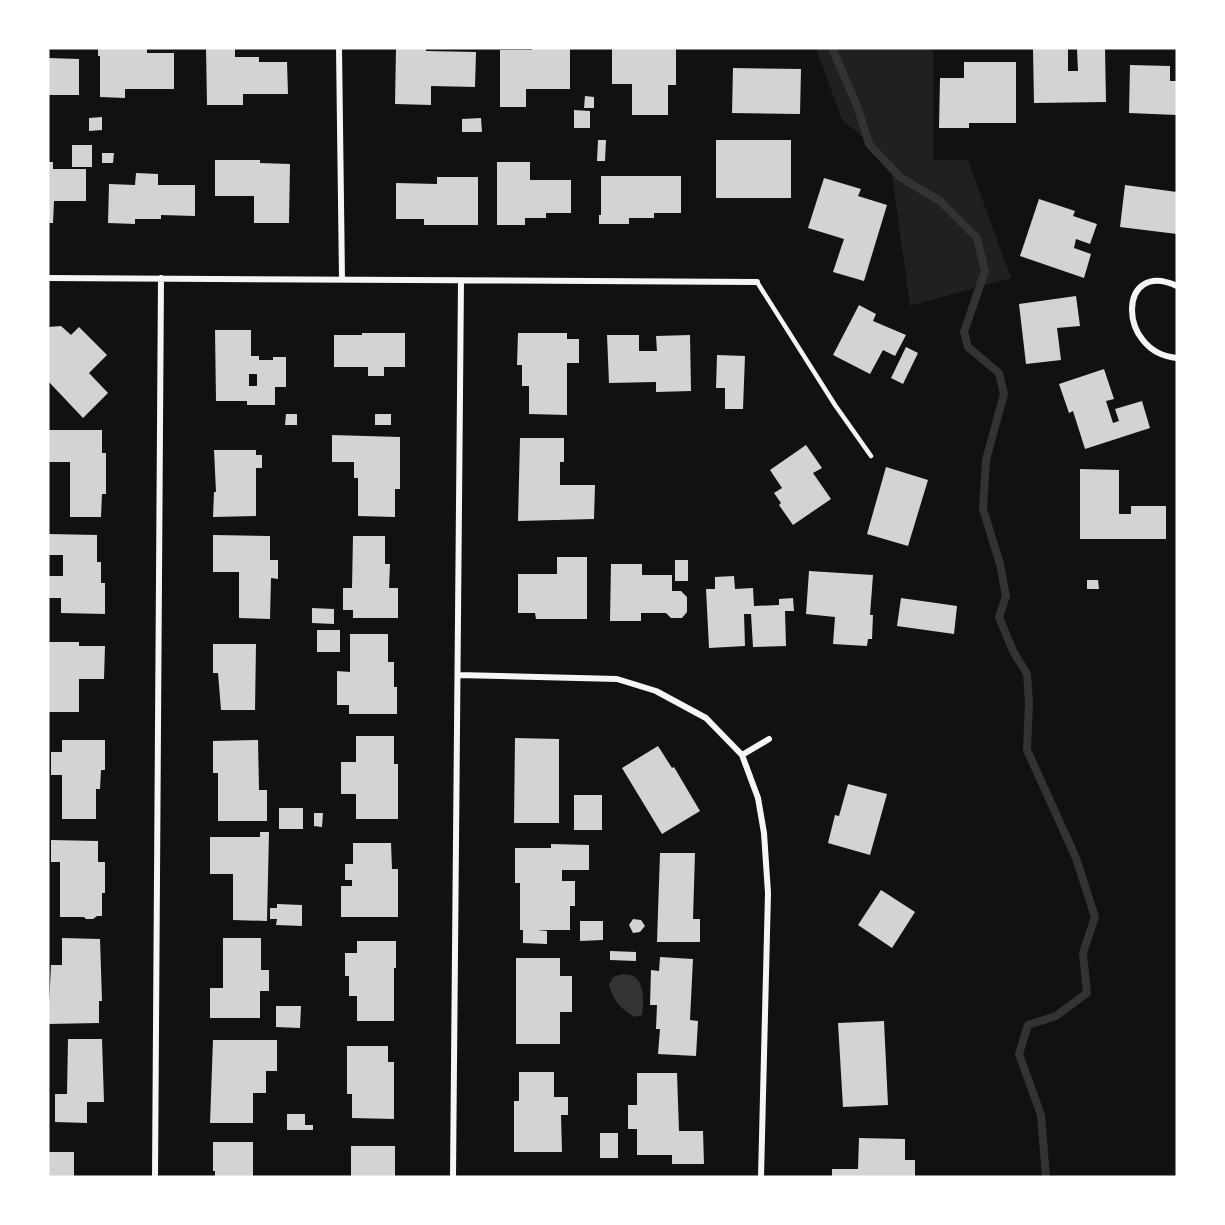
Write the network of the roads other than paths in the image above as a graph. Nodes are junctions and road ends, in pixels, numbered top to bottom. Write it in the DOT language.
graph roads {
  1 [pos="339,48"];
  2 [pos="48,278"];
  3 [pos="161,278"];
  4 [pos="342,279"];
  5 [pos="461,281"];
  6 [pos="757,282"];
  7 [pos="1177,286"];
  8 [pos="1177,358"];
  9 [pos="871,456"];
  10 [pos="458,675"];
  11 [pos="769,740"];
  12 [pos="742,755"];
  13 [pos="155,1177"];
  14 [pos="453,1177"];
  15 [pos="761,1177"];
  1 -- 4 [label="street"];
  2 -- 3 [label="street"];
  3 -- 4 [label="street"];
  3 -- 13 [label="street"];
  4 -- 5 [label="street"];
  5 -- 6 [label="street"];
  5 -- 10 [label="street"];
  6 -- 9 [label="lane"];
  7 -- 8 [label="street"];
  10 -- 12 [label="street"];
  10 -- 14 [label="street"];
  11 -- 12 [label="street"];
  12 -- 15 [label="street"];
}
